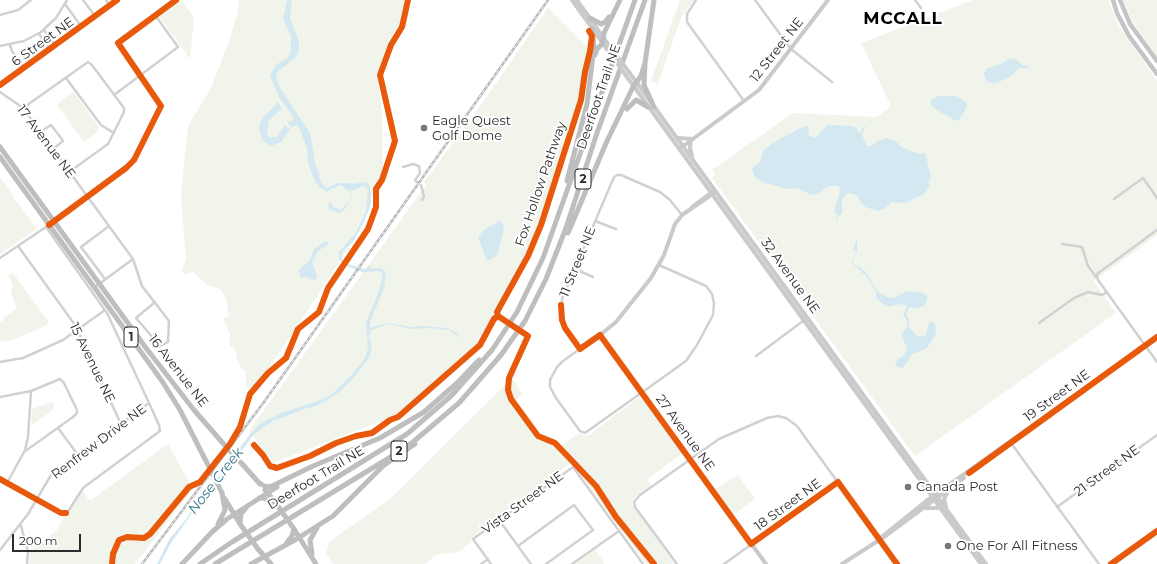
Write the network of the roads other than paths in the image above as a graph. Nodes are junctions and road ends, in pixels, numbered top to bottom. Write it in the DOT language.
graph roads {
  1 [pos="32,0"];
  2 [pos="67,0"];
  3 [pos="83,0"];
  4 [pos="106,0"];
  5 [pos="117,0"];
  6 [pos="176,0"];
  7 [pos="572,0"];
  8 [pos="577,0"];
  9 [pos="619,0"];
  10 [pos="635,0"];
  11 [pos="645,0"];
  12 [pos="654,0"];
  13 [pos="696,0"];
  14 [pos="755,0"];
  15 [pos="828,0"];
  16 [pos="915,0"];
  17 [pos="1113,0"];
  18 [pos="1120,0"];
  19 [pos="65,4"];
  20 [pos="110,6"];
  21 [pos="921,8"];
  22 [pos="0,15"];
  23 [pos="156,15"];
  24 [pos="95,16"];
  25 [pos="590,18"];
  26 [pos="81,26"];
  27 [pos="592,29"];
  28 [pos="44,30"];
  29 [pos="39,34"];
  30 [pos="604,36"];
  31 [pos="602,44"];
  32 [pos="10,45"];
  33 [pos="55,45"];
  34 [pos="0,46"];
  35 [pos="50,49"];
  36 [pos="791,49"];
  37 [pos="1157,61"];
  38 [pos="645,63"];
  39 [pos="592,65"];
  40 [pos="24,68"];
  41 [pos="1157,74"];
  42 [pos="140,76"];
  43 [pos="66,78"];
  44 [pos="832,82"];
  45 [pos="0,85"];
  46 [pos="635,85"];
  47 [pos="0,92"];
  48 [pos="114,95"];
  49 [pos="744,101"];
  50 [pos="648,107"];
  51 [pos="654,107"];
  52 [pos="23,108"];
  53 [pos="40,132"];
  54 [pos="114,132"];
  55 [pos="612,132"];
  56 [pos="677,138"];
  57 [pos="692,139"];
  58 [pos="683,146"];
  59 [pos="0,147"];
  60 [pos="53,149"];
  61 [pos="679,149"];
  62 [pos="0,157"];
  63 [pos="694,160"];
  64 [pos="403,167"];
  65 [pos="70,172"];
  66 [pos="696,174"];
  67 [pos="417,182"];
  68 [pos="421,184"];
  69 [pos="716,191"];
  70 [pos="712,194"];
  71 [pos="565,195"];
  72 [pos="87,197"];
  73 [pos="1157,198"];
  74 [pos="1114,199"];
  75 [pos="422,200"];
  76 [pos="702,200"];
  77 [pos="717,202"];
  78 [pos="682,215"];
  79 [pos="595,221"];
  80 [pos="50,224"];
  81 [pos="109,226"];
  82 [pos="616,229"];
  83 [pos="1157,230"];
  84 [pos="1062,244"];
  85 [pos="18,246"];
  86 [pos="0,258"];
  87 [pos="133,259"];
  88 [pos="659,265"];
  89 [pos="575,269"];
  90 [pos="593,277"];
  91 [pos="546,279"];
  92 [pos="1097,279"];
  93 [pos="105,280"];
  94 [pos="97,285"];
  95 [pos="1107,292"];
  96 [pos="155,302"];
  97 [pos="105,310"];
  98 [pos="805,319"];
  99 [pos="1039,323"];
  100 [pos="78,330"];
  101 [pos="504,331"];
  102 [pos="600,335"];
  103 [pos="1157,337"];
  104 [pos="509,344"];
  105 [pos="1145,346"];
  106 [pos="580,349"];
  107 [pos="756,356"];
  108 [pos="0,362"];
  109 [pos="1157,362"];
  110 [pos="31,391"];
  111 [pos="643,393"];
  112 [pos="0,397"];
  113 [pos="149,404"];
  114 [pos="121,424"];
  115 [pos="58,428"];
  116 [pos="1157,435"];
  117 [pos="1011,443"];
  118 [pos="24,452"];
  119 [pos="78,455"];
  120 [pos="690,458"];
  121 [pos="299,473"];
  122 [pos="0,479"];
  123 [pos="258,482"];
  124 [pos="838,482"];
  125 [pos="7,483"];
  126 [pos="923,485"];
  127 [pos="929,485"];
  128 [pos="948,489"];
  129 [pos="222,493"];
  130 [pos="267,493"];
  131 [pos="258,498"];
  132 [pos="935,498"];
  133 [pos="37,499"];
  134 [pos="925,502"];
  135 [pos="273,503"];
  136 [pos="249,504"];
  137 [pos="1057,507"];
  138 [pos="939,508"];
  139 [pos="923,509"];
  140 [pos="948,511"];
  141 [pos="234,514"];
  142 [pos="499,520"];
  143 [pos="240,524"];
  144 [pos="21,525"];
  145 [pos="319,526"];
  146 [pos="294,529"];
  147 [pos="619,531"];
  148 [pos="1157,531"];
  149 [pos="212,532"];
  150 [pos="299,538"];
  151 [pos="879,539"];
  152 [pos="751,544"];
  153 [pos="284,546"];
  154 [pos="518,546"];
  155 [pos="258,549"];
  156 [pos="0,550"];
  157 [pos="272,553"];
  158 [pos="264,557"];
  159 [pos="488,559"];
  160 [pos="315,562"];
  161 [pos="27,564"];
  162 [pos="182,564"];
  163 [pos="200,564"];
  164 [pos="215,564"];
  165 [pos="251,564"];
  166 [pos="271,564"];
  167 [pos="481,564"];
  168 [pos="491,564"];
  169 [pos="531,564"];
  170 [pos="546,564"];
  171 [pos="572,564"];
  172 [pos="643,564"];
  173 [pos="676,564"];
  174 [pos="724,564"];
  175 [pos="766,564"];
  176 [pos="842,564"];
  177 [pos="897,564"];
  178 [pos="981,564"];
  179 [pos="986,564"];
  180 [pos="1099,564"];
  181 [pos="1111,564"];
  1 -- 22 [label="street"];
  2 -- 19 [label="street"];
  3 -- 24 [label="street"];
  4 -- 20 [label="street"];
  5 -- 20 [label="main road, 6 Street NE"];
  6 -- 23 [label="street"];
  7 -- 27 [label="main road, 32 Avenue NE"];
  8 -- 25 [label="main road, 32 Avenue NE"];
  9 -- 25 [label="highway"];
  9 -- 30 [label="highway"];
  10 -- 71 [label="highway, Deerfoot Trail NE / 2"];
  11 -- 91 [label="highway, Deerfoot Trail NE / 2"];
  12 -- 38 [label="highway"];
  13 -- 49 [label="street"];
  14 -- 36 [label="street"];
  15 -- 36 [label="main road, 12 Street NE"];
  16 -- 21 [label="street"];
  17 -- 41 [label="main road"];
  18 -- 37 [label="main road"];
  19 -- 26 [label="street"];
  19 -- 28 [label="street"];
  20 -- 24 [label="main road, 6 Street NE"];
  23 -- 42 [label="street"];
  23 -- 42 [label="street"];
  24 -- 26 [label="main road, 6 Street NE"];
  25 -- 30 [label="main road, 32 Avenue NE"];
  26 -- 33 [label="main road, 6 Street NE"];
  27 -- 31 [label="main road, 32 Avenue NE"];
  27 -- 39 [label="highway"];
  28 -- 29 [label="street"];
  28 -- 33 [label="street"];
  29 -- 32 [label="street"];
  29 -- 35 [label="street"];
  30 -- 31 [label="highway"];
  30 -- 46 [label="main road, 32 Avenue NE, bridge"];
  31 -- 39 [label="highway"];
  31 -- 46 [label="main road, 32 Avenue NE, bridge"];
  32 -- 34 [label="street"];
  32 -- 40 [label="street"];
  33 -- 35 [label="main road, 6 Street NE"];
  35 -- 40 [label="main road, 6 Street NE"];
  36 -- 44 [label="street"];
  36 -- 49 [label="main road, 12 Street NE"];
  38 -- 46 [label="highway"];
  38 -- 51 [label="highway"];
  39 -- 71 [label="highway"];
  40 -- 45 [label="main road, 6 Street NE"];
  42 -- 48 [label="street"];
  42 -- 72 [label="street"];
  43 -- 48 [label="street"];
  43 -- 52 [label="street"];
  43 -- 54 [label="street"];
  46 -- 50 [label="main road, 32 Avenue NE"];
  46 -- 51 [label="main road, 32 Avenue NE"];
  46 -- 55 [label="highway"];
  47 -- 52 [label="street, 17 Avenue NE"];
  48 -- 54 [label="street"];
  49 -- 57 [label="main road, 12 Street NE"];
  50 -- 55 [label="highway"];
  50 -- 61 [label="main road, 32 Avenue NE"];
  51 -- 56 [label="main road, 32 Avenue NE"];
  52 -- 53 [label="street, 17 Avenue NE"];
  53 -- 60 [label="street, 17 Avenue NE"];
  53 -- 60 [label="street"];
  54 -- 65 [label="street"];
  55 -- 91 [label="highway"];
  56 -- 57 [label="main road"];
  56 -- 58 [label="main road, 32 Avenue NE"];
  57 -- 58 [label="main road, 12 Street NE"];
  57 -- 63 [label="main road"];
  58 -- 61 [label="main road, 12 Street NE"];
  58 -- 63 [label="main road, 32 Avenue NE"];
  59 -- 80 [label="highway, 16 Avenue NE / 1"];
  60 -- 65 [label="street, 17 Avenue NE"];
  61 -- 66 [label="main road, 32 Avenue NE"];
  62 -- 80 [label="highway, 16 Avenue NE / 1"];
  63 -- 69 [label="main road, 32 Avenue NE"];
  64 -- 67 [label="street"];
  65 -- 72 [label="street, 17 Avenue NE"];
  66 -- 70 [label="main road, 32 Avenue NE"];
  66 -- 76 [label="main road"];
  68 -- 75 [label="street"];
  69 -- 70 [label="main road"];
  69 -- 98 [label="main road, 32 Avenue NE"];
  70 -- 76 [label="main road"];
  70 -- 77 [label="main road, 32 Avenue NE"];
  71 -- 101 [label="highway, Deerfoot Trail NE / 2"];
  72 -- 80 [label="street"];
  72 -- 81 [label="street, 17 Avenue NE"];
  73 -- 74 [label="street"];
  76 -- 77 [label="main road"];
  76 -- 78 [label="main road"];
  77 -- 98 [label="main road, 32 Avenue NE"];
  78 -- 79 [label="street, 11 Street NE"];
  78 -- 88 [label="main road"];
  79 -- 82 [label="street"];
  79 -- 89 [label="street, 11 Street NE"];
  80 -- 85 [label="street"];
  80 -- 94 [label="highway, 16 Avenue NE / 1"];
  80 -- 97 [label="street, Renfrew Drive NE"];
  81 -- 87 [label="street, 17 Avenue NE"];
  81 -- 93 [label="street"];
  83 -- 92 [label="street"];
  84 -- 92 [label="street"];
  85 -- 86 [label="street"];
  85 -- 100 [label="street, 15 Avenue NE"];
  87 -- 93 [label="street"];
  87 -- 96 [label="street, 17 Avenue NE"];
  88 -- 102 [label="main road"];
  88 -- 111 [label="street"];
  89 -- 90 [label="street"];
  89 -- 106 [label="street, 11 Street NE"];
  91 -- 104 [label="highway, Deerfoot Trail NE / 2"];
  92 -- 95 [label="street"];
  93 -- 94 [label="street"];
  94 -- 123 [label="highway, 16 Avenue NE / 1, bridge"];
  94 -- 129 [label="highway, 16 Avenue NE / 1, bridge"];
  95 -- 99 [label="street"];
  95 -- 105 [label="street"];
  96 -- 96 [label="street, 17 Avenue NE"];
  97 -- 100 [label="street"];
  97 -- 113 [label="street, Renfrew Drive NE"];
  98 -- 107 [label="street"];
  98 -- 126 [label="main road, 32 Avenue NE"];
  98 -- 127 [label="main road, 32 Avenue NE"];
  100 -- 108 [label="street"];
  100 -- 114 [label="street, 15 Avenue NE"];
  101 -- 121 [label="highway"];
  101 -- 163 [label="highway, Deerfoot Trail NE / 2"];
  102 -- 106 [label="street"];
  102 -- 111 [label="main road, 27 Avenue NE"];
  103 -- 105 [label="main road, 19 Street NE"];
  104 -- 145 [label="highway"];
  104 -- 164 [label="highway, Deerfoot Trail NE / 2"];
  105 -- 109 [label="street"];
  105 -- 117 [label="main road, 19 Street NE"];
  106 -- 111 [label="street"];
  110 -- 112 [label="street"];
  110 -- 115 [label="street"];
  110 -- 118 [label="street"];
  111 -- 120 [label="main road, 27 Avenue NE"];
  113 -- 114 [label="street, Renfrew Drive NE"];
  113 -- 133 [label="street"];
  114 -- 119 [label="street, Renfrew Drive NE"];
  115 -- 118 [label="street"];
  115 -- 119 [label="street"];
  116 -- 137 [label="street, 21 Street NE"];
  117 -- 128 [label="main road, 19 Street NE"];
  117 -- 137 [label="street"];
  118 -- 125 [label="street"];
  119 -- 133 [label="street, Renfrew Drive NE"];
  120 -- 124 [label="street"];
  120 -- 152 [label="main road, 27 Avenue NE"];
  120 -- 173 [label="street"];
  121 -- 123 [label="highway"];
  121 -- 130 [label="highway"];
  122 -- 125 [label="street"];
  123 -- 130 [label="highway, 16 Avenue NE / 1"];
  124 -- 151 [label="street"];
  124 -- 152 [label="street, 18 Street NE"];
  125 -- 133 [label="street"];
  126 -- 132 [label="main road, 32 Avenue NE"];
  126 -- 134 [label="main road"];
  127 -- 128 [label="main road"];
  127 -- 132 [label="main road, 32 Avenue NE"];
  128 -- 132 [label="main road, 19 Street NE"];
  128 -- 140 [label="main road"];
  129 -- 141 [label="highway, 16 Avenue NE / 1"];
  129 -- 149 [label="highway"];
  130 -- 131 [label="highway"];
  130 -- 135 [label="highway, 16 Avenue NE / 1"];
  131 -- 135 [label="highway"];
  131 -- 136 [label="highway"];
  132 -- 134 [label="main road, 19 Street NE"];
  132 -- 138 [label="main road, 32 Avenue NE"];
  132 -- 139 [label="main road, 19 Street NE"];
  132 -- 140 [label="main road, 32 Avenue NE"];
  133 -- 144 [label="street, Renfrew Drive NE"];
  134 -- 151 [label="main road, 19 Street NE"];
  135 -- 146 [label="highway, bridge"];
  136 -- 141 [label="highway"];
  136 -- 143 [label="highway"];
  137 -- 180 [label="street"];
  138 -- 139 [label="main road"];
  138 -- 178 [label="main road, 32 Avenue NE"];
  139 -- 151 [label="main road, 19 Street NE"];
  140 -- 179 [label="main road, 32 Avenue NE"];
  141 -- 143 [label="highway, 16 Avenue NE / 1"];
  141 -- 149 [label="highway"];
  142 -- 147 [label="street, Vista Street NE"];
  142 -- 154 [label="street"];
  142 -- 159 [label="street, Vista Street NE"];
  143 -- 155 [label="highway, 16 Avenue NE / 1, bridge"];
  144 -- 156 [label="street, Renfrew Drive NE"];
  144 -- 161 [label="street"];
  145 -- 150 [label="highway"];
  145 -- 160 [label="highway"];
  146 -- 150 [label="highway"];
  146 -- 153 [label="highway"];
  147 -- 171 [label="street"];
  147 -- 172 [label="street"];
  148 -- 181 [label="main road"];
  149 -- 162 [label="highway"];
  150 -- 153 [label="highway"];
  150 -- 160 [label="highway"];
  151 -- 176 [label="main road, 19 Street NE"];
  151 -- 177 [label="street"];
  152 -- 174 [label="street, 18 Street NE"];
  152 -- 175 [label="main road, 27 Avenue NE"];
  153 -- 157 [label="highway"];
  154 -- 169 [label="street"];
  154 -- 170 [label="street"];
  155 -- 157 [label="highway"];
  155 -- 158 [label="highway, 16 Avenue NE / 1"];
  157 -- 158 [label="highway"];
  158 -- 165 [label="highway"];
  158 -- 166 [label="highway, 16 Avenue NE / 1"];
  159 -- 167 [label="street"];
  159 -- 168 [label="street"];
}
